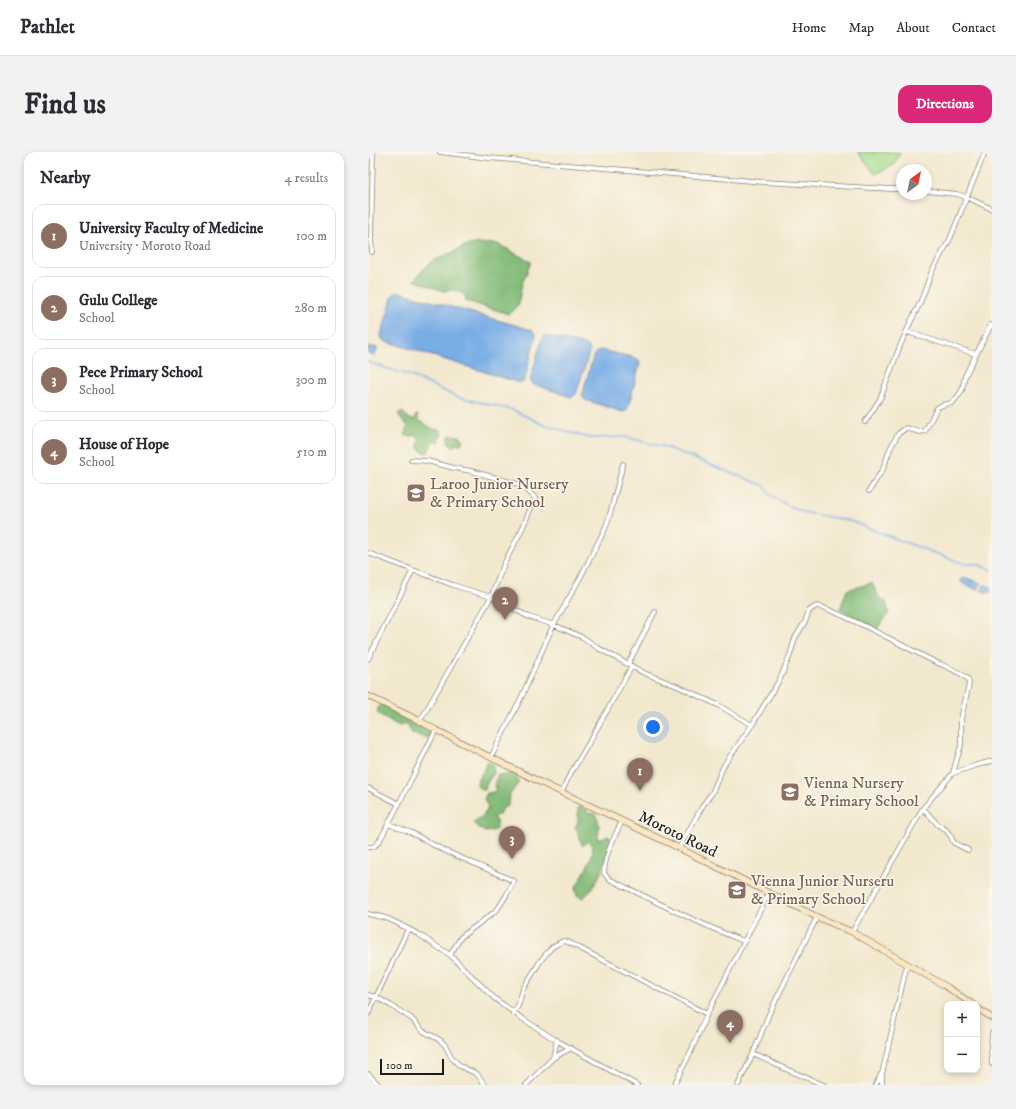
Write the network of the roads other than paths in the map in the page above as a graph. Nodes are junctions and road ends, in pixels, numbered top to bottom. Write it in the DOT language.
graph roads {
  1 [pos="372,152"];
  2 [pos="440,152"];
  3 [pos="985,152"];
  4 [pos="896,189"];
  5 [pos="932,192"];
  6 [pos="966,197"];
  7 [pos="992,209"];
  8 [pos="372,252"];
  9 [pos="992,326"];
  10 [pos="907,332"];
  11 [pos="976,354"];
  12 [pos="866,422"];
  13 [pos="411,460"];
  14 [pos="623,464"];
  15 [pos="869,490"];
  16 [pos="368,553"];
  17 [pos="413,570"];
  18 [pos="491,597"];
  19 [pos="655,612"];
  20 [pos="554,625"];
  21 [pos="368,659"];
  22 [pos="630,665"];
  23 [pos="368,696"];
  24 [pos="420,721"];
  25 [pos="752,725"];
  26 [pos="436,730"];
  27 [pos="491,757"];
  28 [pos="992,761"];
  29 [pos="954,773"];
  30 [pos="368,788"];
  31 [pos="562,792"];
  32 [pos="399,804"];
  33 [pos="923,808"];
  34 [pos="622,821"];
  35 [pos="388,824"];
  36 [pos="368,847"];
  37 [pos="678,848"];
  38 [pos="968,850"];
  39 [pos="769,893"];
  40 [pos="368,914"];
  41 [pos="817,917"];
  42 [pos="408,928"];
  43 [pos="852,932"];
  44 [pos="744,941"];
  45 [pos="450,955"];
  46 [pos="907,964"];
  47 [pos="368,994"];
  48 [pos="376,997"];
  49 [pos="968,1001"];
  50 [pos="980,1010"];
  51 [pos="514,1013"];
  52 [pos="368,1014"];
  53 [pos="708,1014"];
  54 [pos="992,1018"];
  55 [pos="992,1033"];
  56 [pos="557,1040"];
  57 [pos="571,1048"];
  58 [pos="753,1054"];
  59 [pos="553,1058"];
  60 [pos="992,1064"];
  61 [pos="368,1074"];
  62 [pos="882,1074"];
  63 [pos="379,1085"];
  64 [pos="485,1085"];
  65 [pos="526,1085"];
  66 [pos="637,1085"];
  67 [pos="674,1085"];
  68 [pos="738,1085"];
  69 [pos="824,1085"];
  70 [pos="876,1085"];
  71 [pos="882,1085"];
  1 -- 8 [label="street"];
  2 -- 4 [label="street"];
  3 -- 6 [label="street"];
  5 -- 6 [label="street"];
  6 -- 7 [label="street"];
  6 -- 10 [label="street"];
  9 -- 11 [label="street"];
  10 -- 11 [label="street"];
  10 -- 12 [label="street"];
  11 -- 15 [label="street"];
  13 -- 18 [label="street"];
  14 -- 20 [label="street"];
  16 -- 17 [label="street"];
  17 -- 18 [label="street"];
  17 -- 21 [label="street"];
  18 -- 20 [label="street"];
  18 -- 24 [label="street"];
  19 -- 22 [label="street"];
  20 -- 22 [label="street"];
  20 -- 27 [label="street"];
  22 -- 25 [label="street"];
  22 -- 31 [label="street"];
  23 -- 24 [label="main road, Moroto Road"];
  24 -- 26 [label="main road, Moroto Road"];
  25 -- 29 [label="street"];
  25 -- 37 [label="street"];
  26 -- 27 [label="main road, Moroto Road"];
  26 -- 32 [label="street"];
  27 -- 31 [label="main road, Moroto Road"];
  28 -- 29 [label="street"];
  29 -- 33 [label="street"];
  30 -- 32 [label="street"];
  31 -- 34 [label="main road, Moroto Road"];
  32 -- 35 [label="street"];
  33 -- 38 [label="street"];
  33 -- 43 [label="street"];
  34 -- 37 [label="main road, Moroto Road"];
  34 -- 44 [label="street"];
  35 -- 36 [label="street"];
  35 -- 45 [label="street"];
  37 -- 39 [label="main road, Moroto Road"];
  39 -- 41 [label="main road, Moroto Road"];
  39 -- 44 [label="street"];
  40 -- 42 [label="street"];
  41 -- 43 [label="main road, Moroto Road"];
  41 -- 58 [label="street"];
  42 -- 45 [label="street"];
  42 -- 48 [label="street"];
  43 -- 46 [label="main road, Moroto Road"];
  44 -- 53 [label="street"];
  45 -- 51 [label="street"];
  46 -- 49 [label="main road, Moroto Road"];
  46 -- 62 [label="street"];
  47 -- 48 [label="street"];
  48 -- 52 [label="street"];
  48 -- 64 [label="street"];
  50 -- 54 [label="main road"];
  51 -- 53 [label="street"];
  51 -- 56 [label="street"];
  53 -- 67 [label="street"];
  55 -- 60 [label="street"];
  56 -- 57 [label="street"];
  56 -- 59 [label="street"];
  57 -- 59 [label="street"];
  57 -- 66 [label="street"];
  58 -- 68 [label="street"];
  58 -- 69 [label="street"];
  59 -- 65 [label="street"];
  61 -- 63 [label="street"];
  62 -- 70 [label="street"];
  62 -- 71 [label="street"];
}
